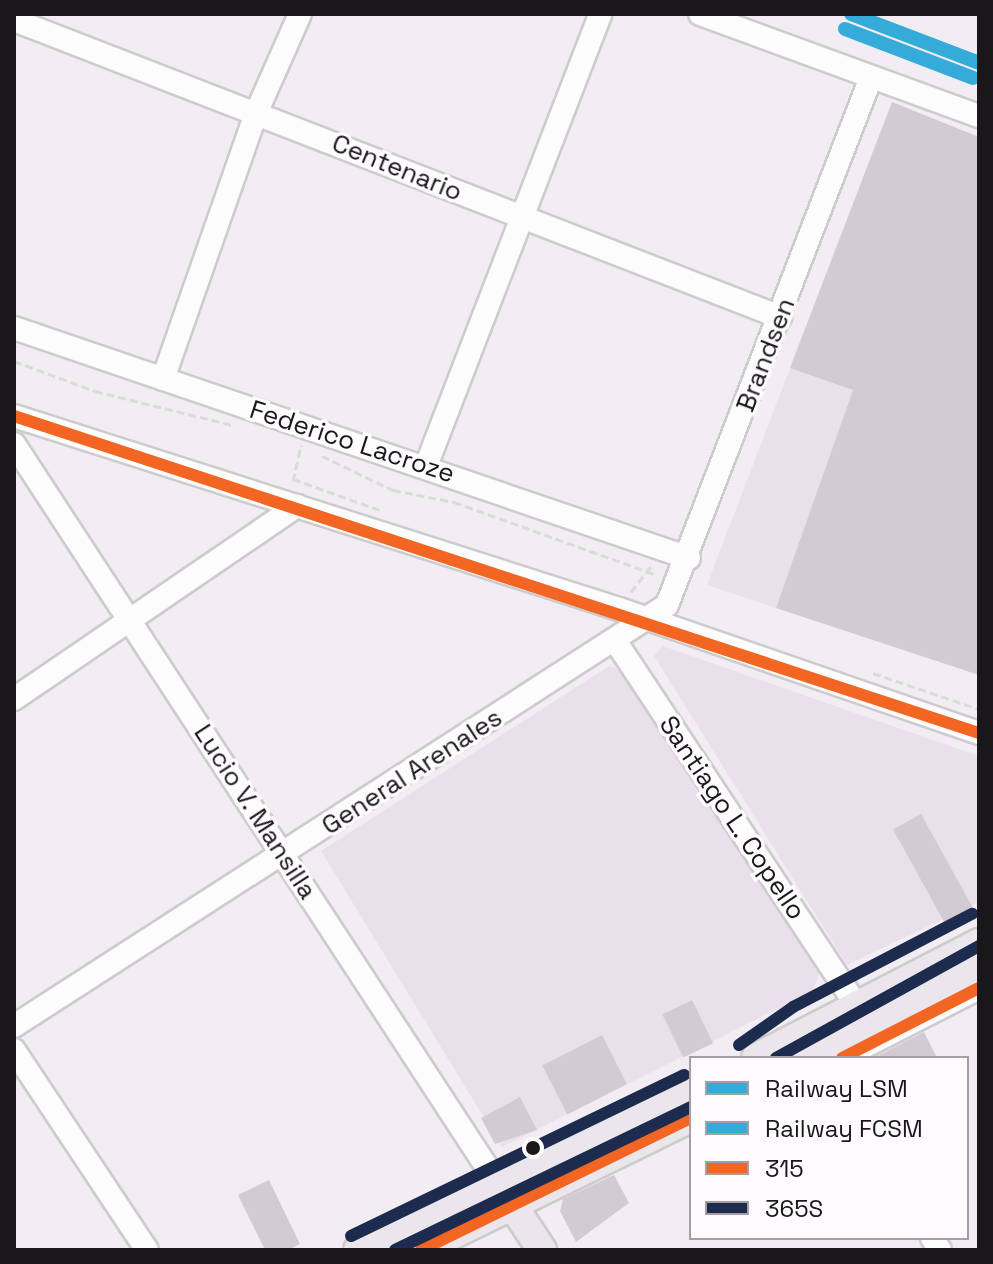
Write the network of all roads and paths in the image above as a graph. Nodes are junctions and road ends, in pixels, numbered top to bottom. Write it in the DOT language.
graph roads {
  1 [pos="300,14"];
  2 [pos="600,14"];
  3 [pos="700,14"];
  4 [pos="14,20"];
  5 [pos="870,80"];
  6 [pos="257,111"];
  7 [pos="979,116"];
  8 [pos="521,219"];
  9 [pos="780,317"];
  10 [pos="14,328"];
  11 [pos="14,361"];
  12 [pos="163,379"];
  13 [pos="14,416"];
  14 [pos="242,428"];
  15 [pos="305,439"];
  16 [pos="287,440"];
  17 [pos="14,444"];
  18 [pos="319,454"];
  19 [pos="426,466"];
  20 [pos="290,503"];
  21 [pos="663,549"];
  22 [pos="689,558"];
  23 [pos="647,572"];
  24 [pos="678,581"];
  25 [pos="619,609"];
  26 [pos="648,621"];
  27 [pos="132,623"];
  28 [pos="616,642"];
  29 [pos="14,699"];
  30 [pos="979,733"];
  31 [pos="282,855"];
  32 [pos="979,928"];
  33 [pos="979,943"];
  34 [pos="979,966"];
  35 [pos="979,988"];
  36 [pos="849,994"];
  37 [pos="14,1026"];
  38 [pos="14,1050"];
  39 [pos="751,1056"];
  40 [pos="760,1056"];
  41 [pos="812,1056"];
  42 [pos="846,1056"];
  43 [pos="689,1090"];
  44 [pos="689,1119"];
  45 [pos="496,1181"];
  46 [pos="513,1204"];
  47 [pos="147,1250"];
  48 [pos="358,1250"];
  49 [pos="421,1250"];
  50 [pos="542,1250"];
  1 -- 6 [label="street"];
  2 -- 8 [label="street"];
  3 -- 5 [label="street"];
  4 -- 6 [label="street, Centenario"];
  5 -- 7 [label="street"];
  5 -- 9 [label="street, Brandsen"];
  6 -- 8 [label="street, Centenario"];
  6 -- 12 [label="street"];
  8 -- 9 [label="street, Centenario"];
  8 -- 19 [label="street"];
  9 -- 22 [label="street, Brandsen"];
  10 -- 12 [label="street, Federico Lacroze"];
  11 -- 14 [label="path"];
  12 -- 15 [label="street, Federico Lacroze"];
  13 -- 20 [label="street"];
  15 -- 16 [label="path"];
  15 -- 19 [label="street, Federico Lacroze"];
  15 -- 20 [label="path"];
  17 -- 27 [label="street, Lucio V. Mansilla"];
  18 -- 23 [label="path"];
  19 -- 21 [label="street, Federico Lacroze"];
  20 -- 25 [label="street"];
  20 -- 27 [label="street"];
  21 -- 22 [label="street, Federico Lacroze"];
  21 -- 23 [label="path"];
  22 -- 24 [label="street, Brandsen"];
  23 -- 24 [label="path"];
  23 -- 25 [label="path"];
  24 -- 26 [label="street, Brandsen"];
  25 -- 26 [label="street"];
  26 -- 28 [label="street, General Arenales"];
  26 -- 30 [label="street"];
  27 -- 29 [label="street"];
  27 -- 31 [label="street, Lucio V. Mansilla"];
  28 -- 31 [label="street, General Arenales"];
  28 -- 36 [label="street, Santiago L. Copello"];
  31 -- 37 [label="street, General Arenales"];
  31 -- 45 [label="street, Lucio V. Mansilla"];
  32 -- 36 [label="street"];
  33 -- 40 [label="main road"];
  34 -- 41 [label="main road"];
  35 -- 42 [label="street"];
  36 -- 39 [label="street"];
  38 -- 47 [label="street"];
  43 -- 45 [label="main road"];
  44 -- 46 [label="main road"];
  45 -- 46 [label="main road"];
  45 -- 48 [label="main road"];
  46 -- 49 [label="main road"];
  46 -- 50 [label="main road"];
}
